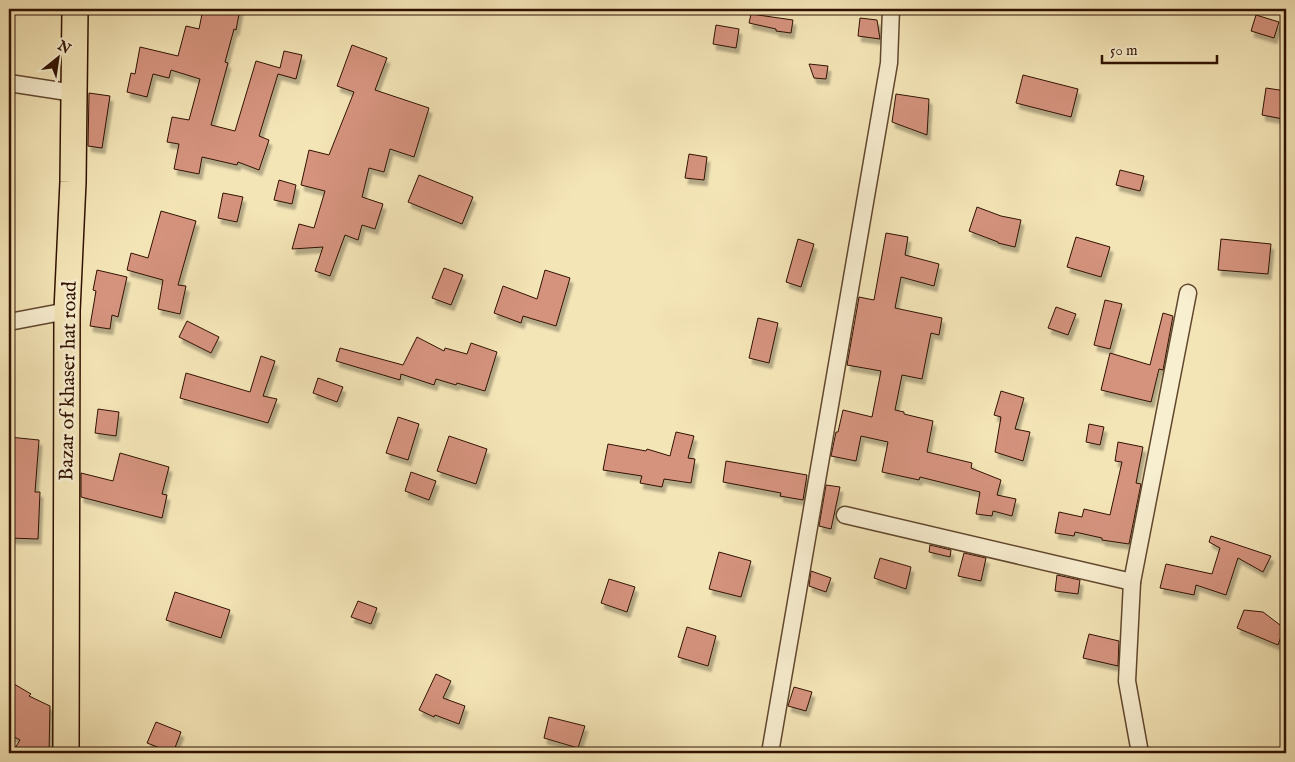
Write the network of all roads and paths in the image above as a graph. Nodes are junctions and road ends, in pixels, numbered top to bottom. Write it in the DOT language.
graph roads {
  1 [pos="75,9"];
  2 [pos="891,9"];
  3 [pos="9,83"];
  4 [pos="74,92"];
  5 [pos="1188,293"];
  6 [pos="67,311"];
  7 [pos="9,322"];
  8 [pos="845,515"];
  9 [pos="1132,582"];
  10 [pos="66,753"];
  11 [pos="770,753"];
  12 [pos="1140,753"];
  1 -- 4 [label="main road, Bazar of khaser hat road"];
  2 -- 11 [label="street"];
  3 -- 4 [label="street"];
  4 -- 6 [label="main road, Bazar of khaser hat road"];
  5 -- 9 [label="street"];
  6 -- 7 [label="street"];
  6 -- 10 [label="main road, Bazar of khaser hat road"];
  8 -- 9 [label="street"];
  9 -- 12 [label="street"];
}
